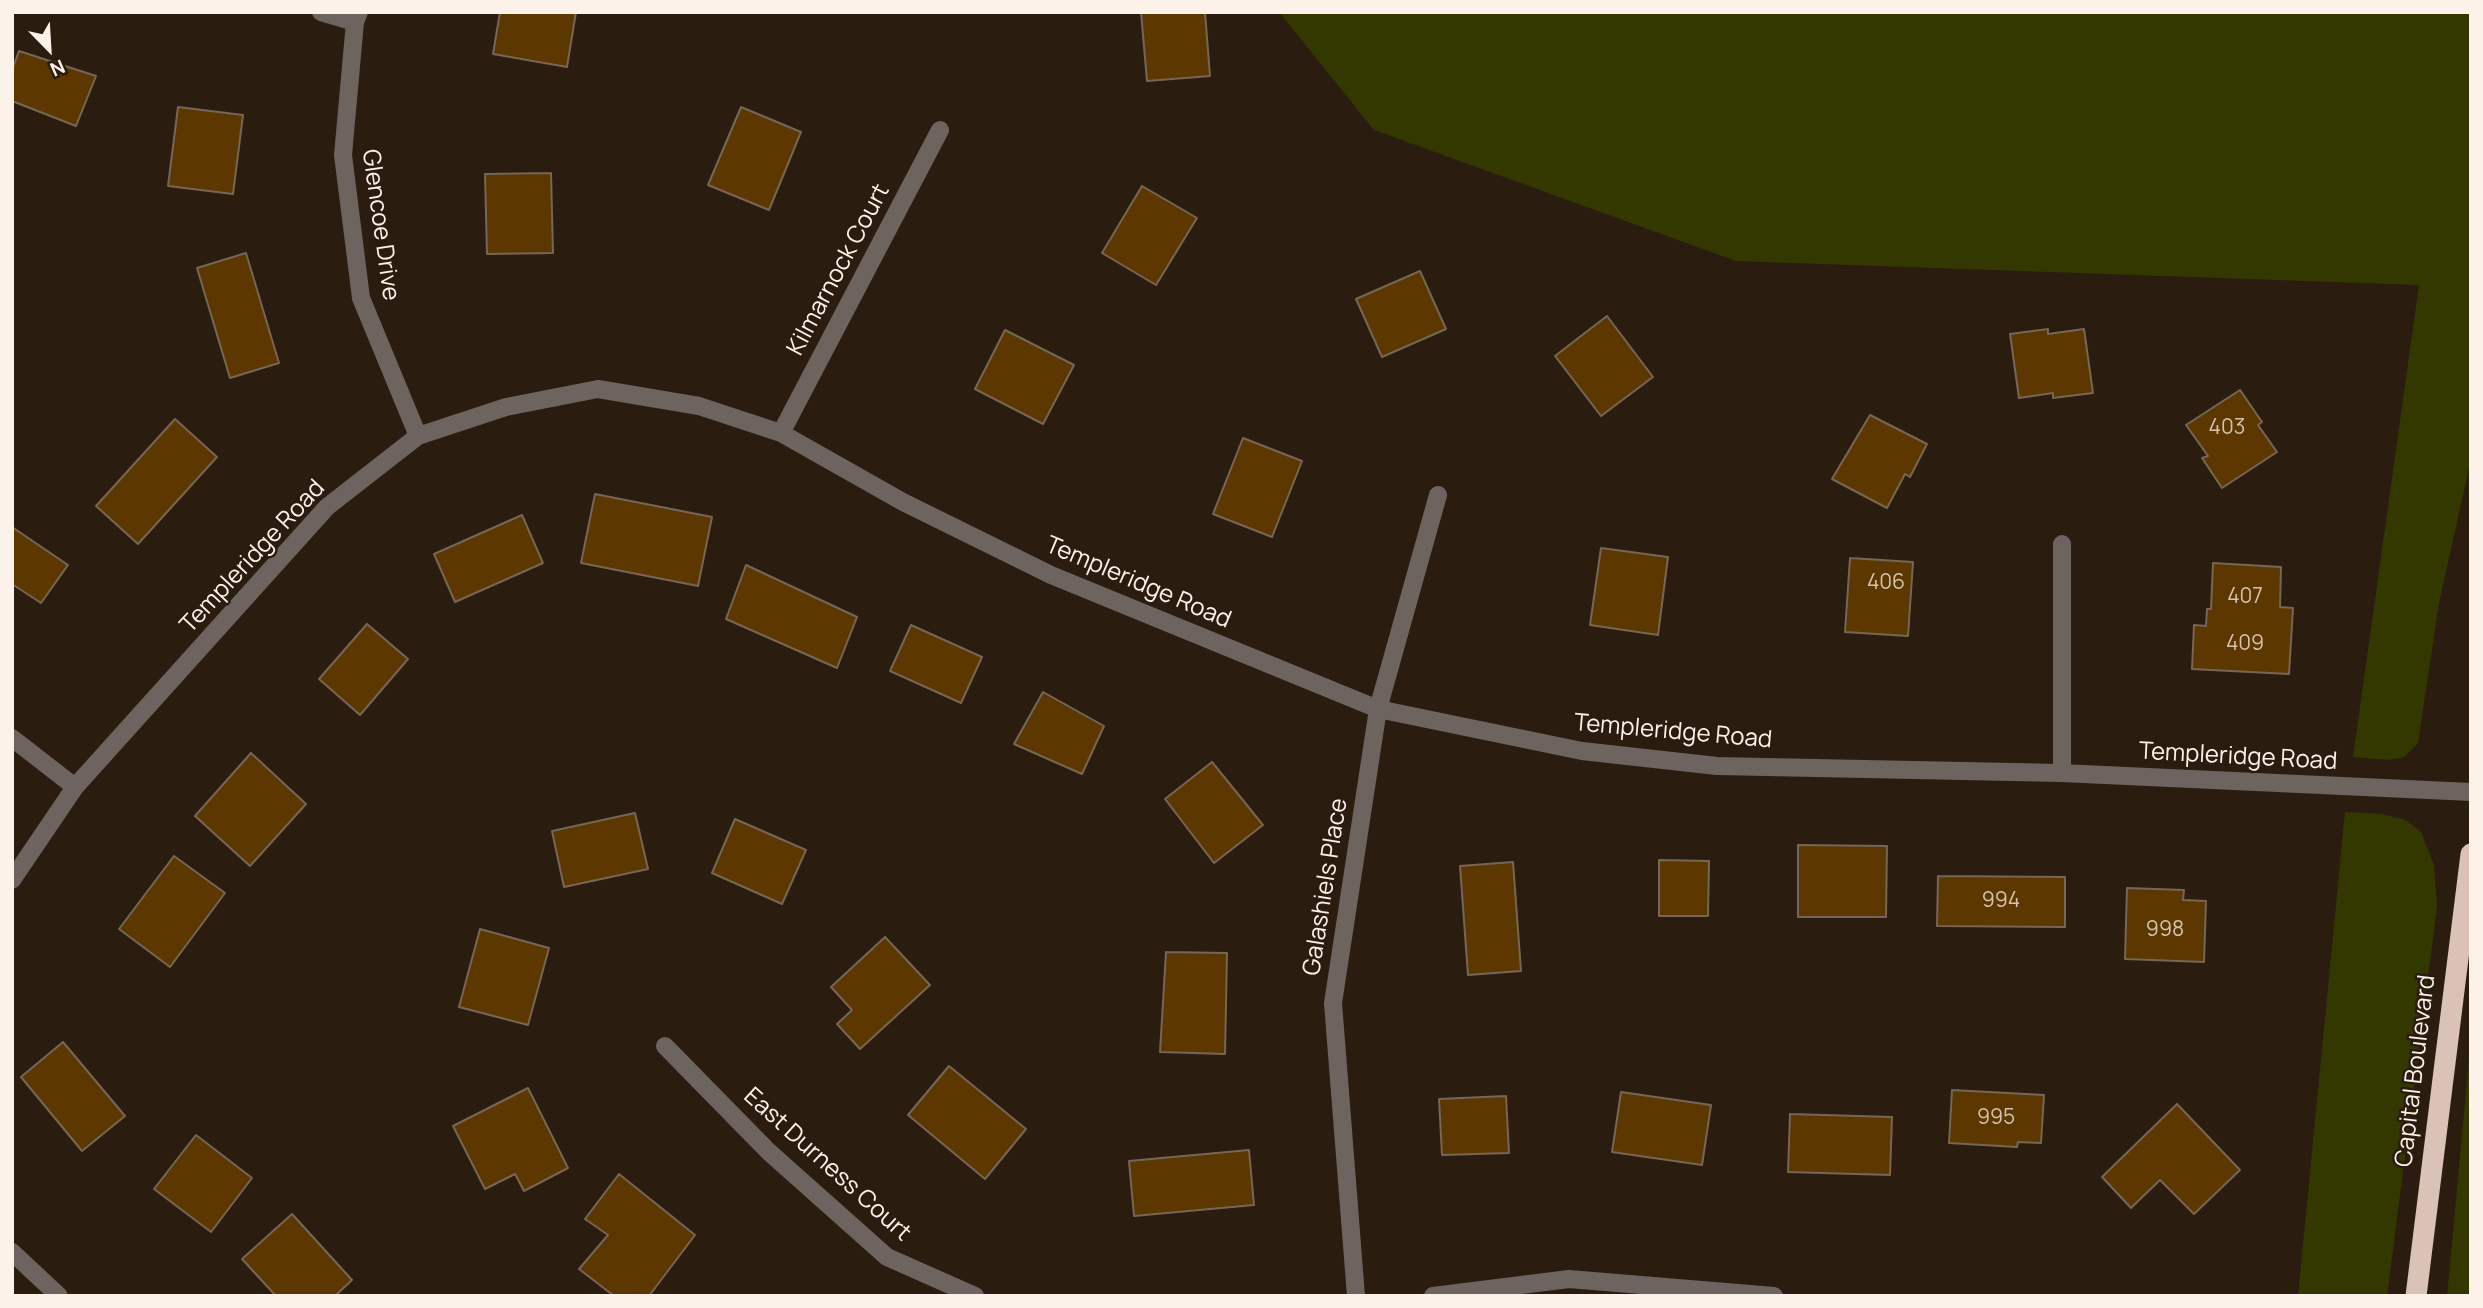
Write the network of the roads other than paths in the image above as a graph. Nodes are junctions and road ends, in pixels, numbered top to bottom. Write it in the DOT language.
graph roads {
  1 [pos="321,12"];
  2 [pos="357,17"];
  3 [pos="940,130"];
  4 [pos="781,433"];
  5 [pos="418,436"];
  6 [pos="1438,495"];
  7 [pos="2062,544"];
  8 [pos="1378,709"];
  9 [pos="12,738"];
  10 [pos="2062,773"];
  11 [pos="75,787"];
  12 [pos="2471,792"];
  13 [pos="2471,854"];
  14 [pos="12,880"];
  15 [pos="665,1046"];
  16 [pos="12,1252"];
  17 [pos="59,1296"];
  18 [pos="975,1296"];
  19 [pos="1356,1296"];
  20 [pos="1433,1296"];
  21 [pos="1774,1296"];
  22 [pos="2416,1296"];
  1 -- 2 [label="street"];
  2 -- 5 [label="street, Glencoe Drive"];
  3 -- 4 [label="street, Kilmarnock Court"];
  4 -- 5 [label="street, Templeridge Road"];
  4 -- 8 [label="street, Templeridge Road"];
  5 -- 11 [label="street, Templeridge Road"];
  6 -- 8 [label="street, Galashiels Place"];
  7 -- 10 [label="street"];
  8 -- 10 [label="street, Templeridge Road"];
  8 -- 19 [label="street, Galashiels Place"];
  9 -- 11 [label="street"];
  10 -- 12 [label="street, Templeridge Road"];
  11 -- 14 [label="street, Templeridge Road"];
  13 -- 22 [label="highway, Capital Boulevard"];
  15 -- 18 [label="street, East Durness Court"];
  16 -- 17 [label="street"];
  20 -- 21 [label="street"];
}
